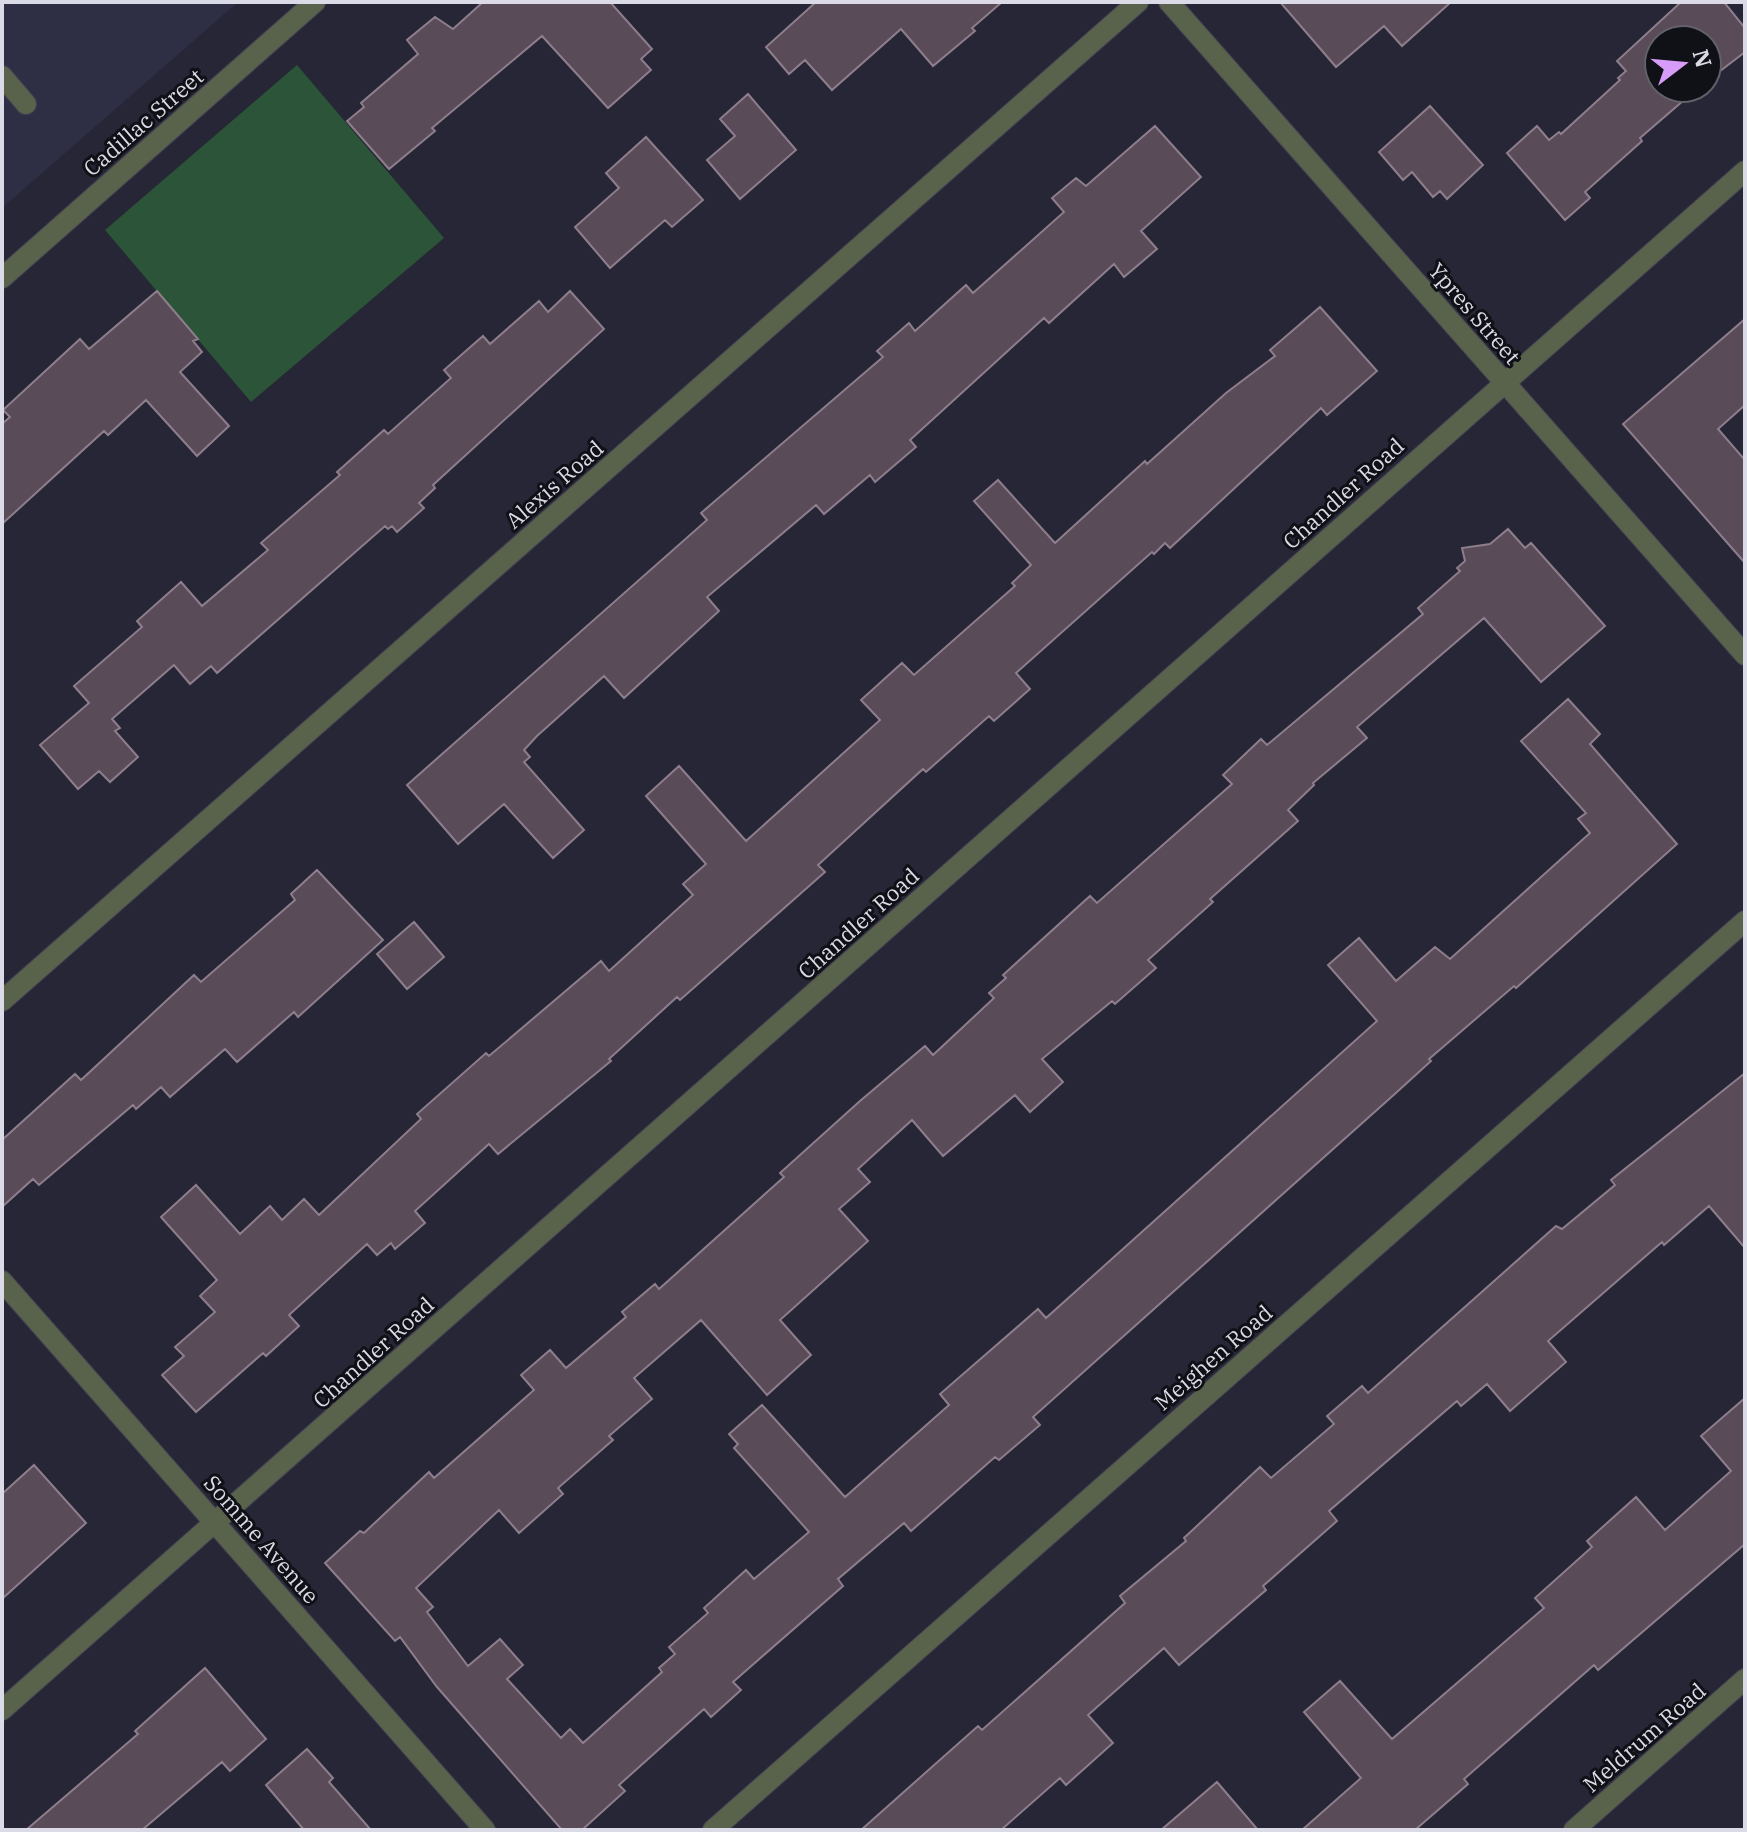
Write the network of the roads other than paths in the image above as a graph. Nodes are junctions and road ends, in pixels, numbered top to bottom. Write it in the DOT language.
graph roads {
  1 [pos="315,2"];
  2 [pos="1138,2"];
  3 [pos="1169,2"];
  4 [pos="2,76"];
  5 [pos="26,104"];
  6 [pos="1745,171"];
  7 [pos="2,278"];
  8 [pos="1504,383"];
  9 [pos="1745,655"];
  10 [pos="1745,921"];
  11 [pos="2,1001"];
  12 [pos="2,1281"];
  13 [pos="216,1523"];
  14 [pos="1745,1679"];
  15 [pos="2,1710"];
  16 [pos="485,1830"];
  17 [pos="713,1830"];
  18 [pos="1574,1830"];
  1 -- 7 [label="street, Cadillac Street"];
  2 -- 11 [label="street, Alexis Road"];
  3 -- 8 [label="street, Ypres Street"];
  4 -- 5 [label="street"];
  6 -- 8 [label="street, Chandler Road"];
  8 -- 9 [label="street, Ypres Street"];
  8 -- 13 [label="street, Chandler Road"];
  10 -- 17 [label="street, Meighen Road"];
  12 -- 13 [label="street, Somme Avenue"];
  13 -- 15 [label="street, Chandler Road"];
  13 -- 16 [label="street, Somme Avenue"];
  14 -- 18 [label="street, Meldrum Road"];
}
